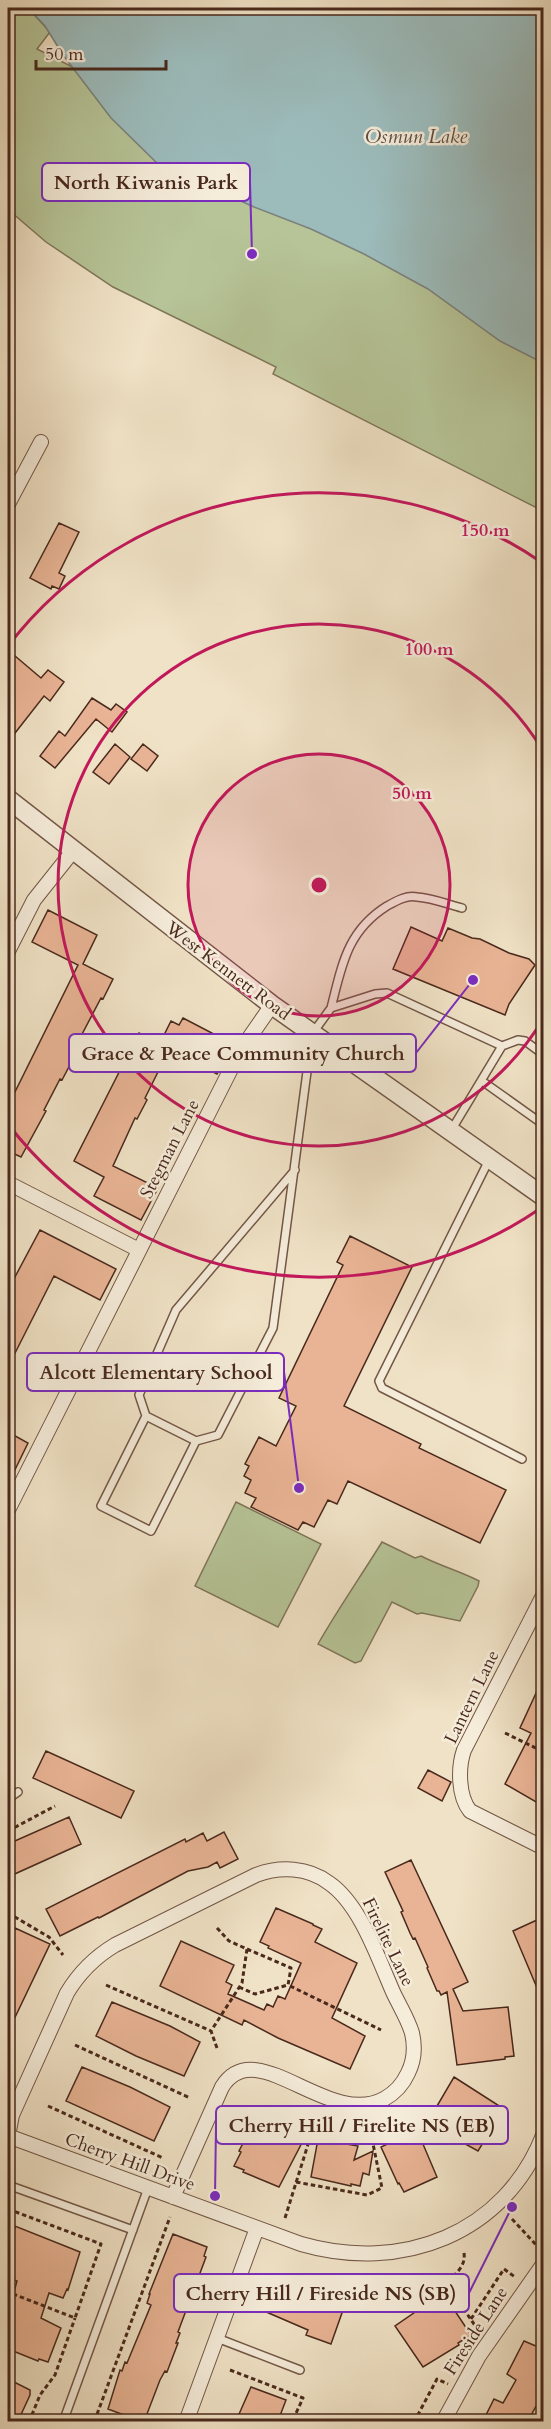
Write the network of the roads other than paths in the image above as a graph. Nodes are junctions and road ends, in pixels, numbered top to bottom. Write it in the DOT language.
graph roads {
  1 [pos="41,442"];
  2 [pos="8,504"];
  3 [pos="8,799"];
  4 [pos="73,850"];
  5 [pos="462,908"];
  6 [pos="8,951"];
  7 [pos="272,1005"];
  8 [pos="331,1008"];
  9 [pos="312,1034"];
  10 [pos="502,1046"];
  11 [pos="543,1055"];
  12 [pos="482,1081"];
  13 [pos="543,1125"];
  14 [pos="450,1131"];
  15 [pos="489,1159"];
  16 [pos="295,1170"];
  17 [pos="8,1183"];
  18 [pos="543,1197"];
  19 [pos="139,1250"];
  20 [pos="146,1416"];
  21 [pos="196,1441"];
  22 [pos="522,1459"];
  23 [pos="8,1510"];
  24 [pos="543,1594"];
  25 [pos="18,1792"];
  26 [pos="8,1799"];
  27 [pos="543,1848"];
  28 [pos="543,2133"];
  29 [pos="8,2136"];
  30 [pos="540,2149"];
  31 [pos="8,2185"];
  32 [pos="148,2188"];
  33 [pos="173,2197"];
  34 [pos="257,2228"];
  35 [pos="133,2230"];
  36 [pos="543,2257"];
  37 [pos="217,2338"];
  38 [pos="300,2370"];
  39 [pos="63,2421"];
  40 [pos="186,2421"];
  41 [pos="443,2421"];
  1 -- 2 [label="street"];
  3 -- 4 [label="street, West Kennett Road"];
  4 -- 6 [label="street"];
  4 -- 7 [label="street, West Kennett Road"];
  5 -- 8 [label="lane"];
  7 -- 9 [label="street, West Kennett Road"];
  7 -- 19 [label="street, Stegman Lane"];
  8 -- 9 [label="lane"];
  8 -- 10 [label="lane"];
  9 -- 14 [label="street, West Kennett Road"];
  9 -- 16 [label="lane"];
  10 -- 11 [label="lane"];
  10 -- 12 [label="lane"];
  12 -- 13 [label="lane"];
  12 -- 14 [label="lane"];
  14 -- 15 [label="street, West Kennett Road"];
  15 -- 18 [label="street, West Kennett Road"];
  15 -- 22 [label="lane"];
  16 -- 20 [label="lane"];
  16 -- 21 [label="lane"];
  17 -- 19 [label="street"];
  19 -- 23 [label="street, Stegman Lane"];
  20 -- 21 [label="lane"];
  20 -- 21 [label="lane"];
  24 -- 27 [label="street, Lantern Lane"];
  25 -- 26 [label="lane"];
  28 -- 30 [label="street, Cherry Hill Drive"];
  29 -- 32 [label="street, Cherry Hill Drive"];
  29 -- 33 [label="street, Firelite Lane"];
  30 -- 34 [label="street, Cherry Hill Drive"];
  31 -- 35 [label="lane"];
  32 -- 33 [label="street, Cherry Hill Drive"];
  32 -- 35 [label="lane"];
  33 -- 34 [label="street, Cherry Hill Drive"];
  34 -- 37 [label="street"];
  35 -- 39 [label="lane"];
  36 -- 41 [label="street, Fireside Lane"];
  37 -- 38 [label="lane"];
  37 -- 40 [label="street"];
}
